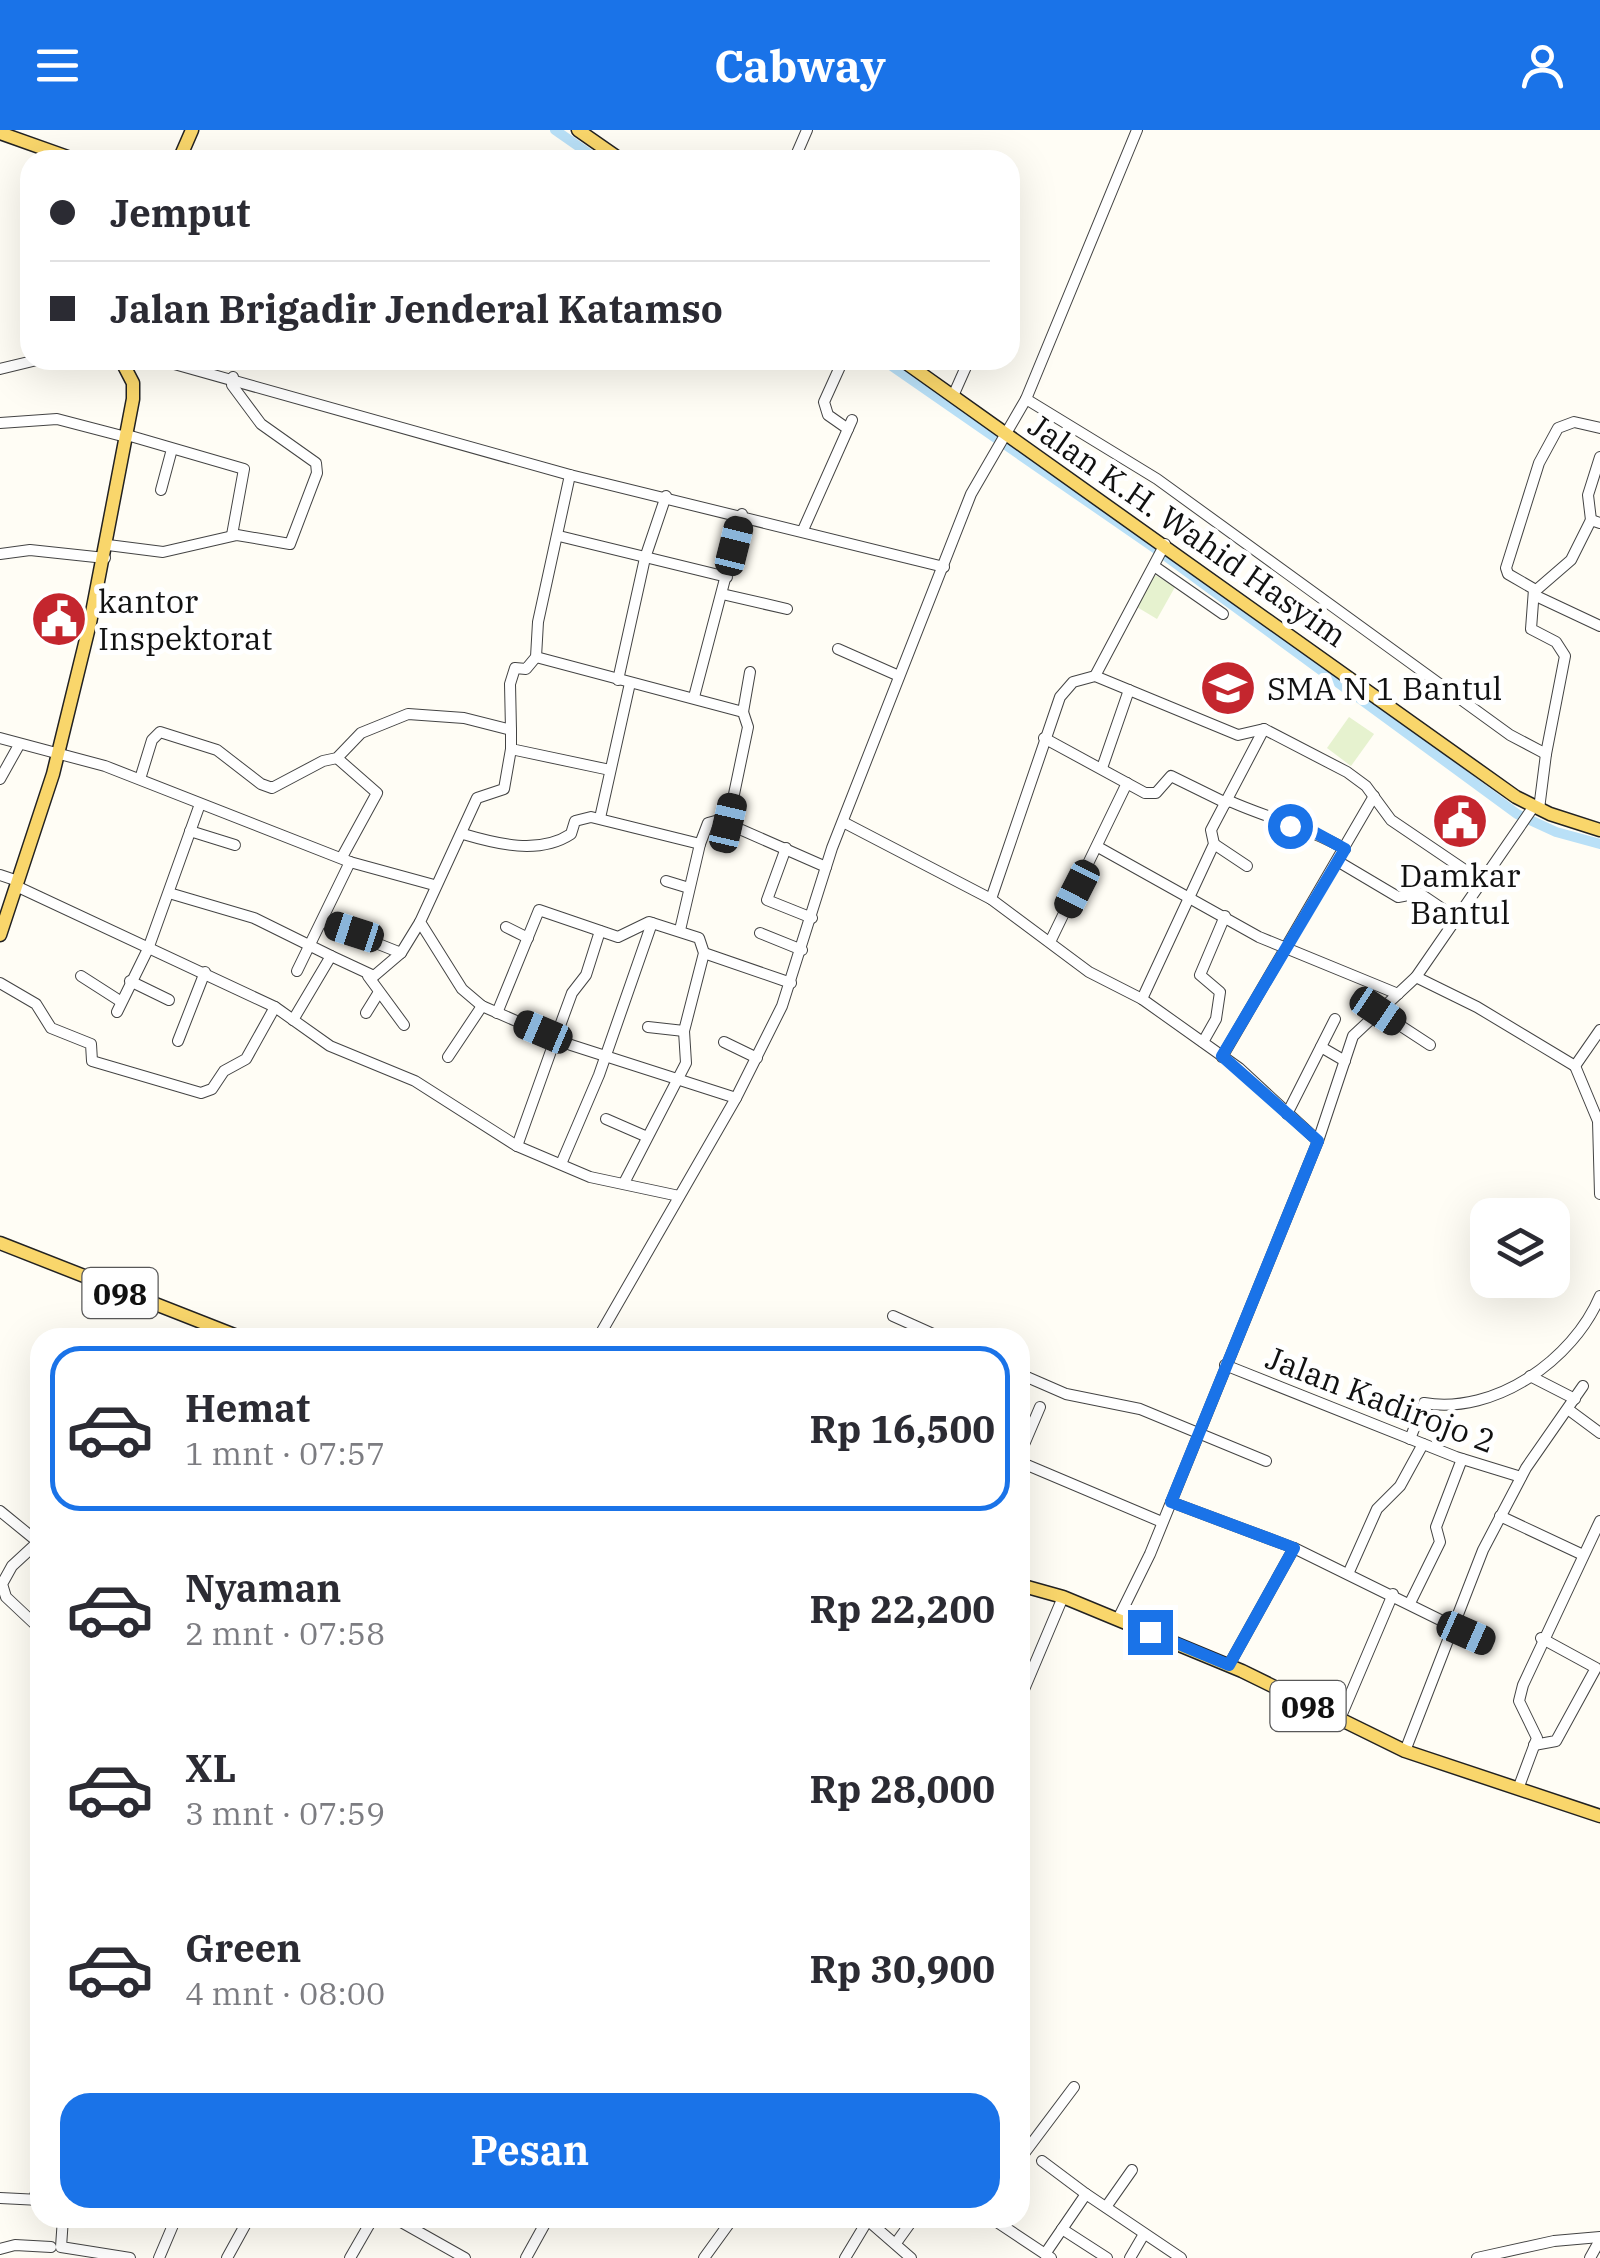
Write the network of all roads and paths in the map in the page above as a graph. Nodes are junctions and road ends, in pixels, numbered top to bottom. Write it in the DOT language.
graph roads {
  1 [pos="578,130"];
  2 [pos="1137,130"];
  3 [pos="0,133"];
  4 [pos="48,150"];
  5 [pos="606,150"];
  6 [pos="126,370"];
  7 [pos="203,370"];
  8 [pos="834,370"];
  9 [pos="916,370"];
  10 [pos="964,370"];
  11 [pos="233,377"];
  12 [pos="952,396"];
  13 [pos="1026,399"];
  14 [pos="0,422"];
  15 [pos="1600,428"];
  16 [pos="126,436"];
  17 [pos="1005,438"];
  18 [pos="172,449"];
  19 [pos="1600,457"];
  20 [pos="570,475"];
  21 [pos="161,490"];
  22 [pos="666,496"];
  23 [pos="742,514"];
  24 [pos="1596,521"];
  25 [pos="804,530"];
  26 [pos="232,535"];
  27 [pos="558,536"];
  28 [pos="1164,546"];
  29 [pos="107,551"];
  30 [pos="0,554"];
  31 [pos="646,558"];
  32 [pos="1155,564"];
  33 [pos="944,567"];
  34 [pos="727,577"];
  35 [pos="1534,593"];
  36 [pos="722,594"];
  37 [pos="788,609"];
  38 [pos="1223,614"];
  39 [pos="1600,626"];
  40 [pos="838,649"];
  41 [pos="536,657"];
  42 [pos="750,672"];
  43 [pos="899,676"];
  44 [pos="1095,676"];
  45 [pos="624,681"];
  46 [pos="1129,690"];
  47 [pos="694,697"];
  48 [pos="743,712"];
  49 [pos="1264,729"];
  50 [pos="511,730"];
  51 [pos="0,738"];
  52 [pos="1044,738"];
  53 [pos="19,745"];
  54 [pos="510,749"];
  55 [pos="1546,754"];
  56 [pos="57,756"];
  57 [pos="337,758"];
  58 [pos="1102,768"];
  59 [pos="610,770"];
  60 [pos="0,779"];
  61 [pos="140,779"];
  62 [pos="1127,782"];
  63 [pos="1374,796"];
  64 [pos="1226,802"];
  65 [pos="200,804"];
  66 [pos="1535,808"];
  67 [pos="600,818"];
  68 [pos="843,822"];
  69 [pos="728,823"];
  70 [pos="1600,830"];
  71 [pos="190,831"];
  72 [pos="463,834"];
  73 [pos="235,844"];
  74 [pos="700,844"];
  75 [pos="1214,844"];
  76 [pos="1098,847"];
  77 [pos="786,848"];
  78 [pos="1345,849"];
  79 [pos="346,860"];
  80 [pos="1339,862"];
  81 [pos="826,866"];
  82 [pos="1247,866"];
  83 [pos="0,875"];
  84 [pos="666,881"];
  85 [pos="17,883"];
  86 [pos="1484,883"];
  87 [pos="434,885"];
  88 [pos="688,888"];
  89 [pos="169,893"];
  90 [pos="1188,895"];
  91 [pos="991,898"];
  92 [pos="1225,916"];
  93 [pos="812,918"];
  94 [pos="1458,920"];
  95 [pos="323,922"];
  96 [pos="420,922"];
  97 [pos="652,922"];
  98 [pos="506,927"];
  99 [pos="680,930"];
  100 [pos="600,931"];
  101 [pos="760,933"];
  102 [pos="0,935"];
  103 [pos="528,938"];
  104 [pos="1051,940"];
  105 [pos="312,946"];
  106 [pos="148,949"];
  107 [pos="802,950"];
  108 [pos="1288,950"];
  109 [pos="704,953"];
  110 [pos="401,954"];
  111 [pos="331,956"];
  112 [pos="296,970"];
  113 [pos="206,972"];
  114 [pos="81,976"];
  115 [pos="368,976"];
  116 [pos="1416,977"];
  117 [pos="130,981"];
  118 [pos="0,982"];
  119 [pos="791,982"];
  120 [pos="380,992"];
  121 [pos="1398,994"];
  122 [pos="1142,998"];
  123 [pos="169,1000"];
  124 [pos="482,1006"];
  125 [pos="275,1007"];
  126 [pos="1378,1011"];
  127 [pos="366,1012"];
  128 [pos="497,1012"];
  129 [pos="1335,1019"];
  130 [pos="293,1020"];
  131 [pos="404,1026"];
  132 [pos="648,1027"];
  133 [pos="1600,1030"];
  134 [pos="684,1031"];
  135 [pos="556,1038"];
  136 [pos="178,1041"];
  137 [pos="724,1042"];
  138 [pos="1203,1042"];
  139 [pos="1430,1046"];
  140 [pos="1321,1047"];
  141 [pos="605,1055"];
  142 [pos="1222,1056"];
  143 [pos="448,1057"];
  144 [pos="758,1058"];
  145 [pos="1344,1061"];
  146 [pos="1575,1066"];
  147 [pos="680,1079"];
  148 [pos="736,1098"];
  149 [pos="1287,1114"];
  150 [pos="606,1118"];
  151 [pos="1599,1121"];
  152 [pos="645,1136"];
  153 [pos="1318,1141"];
  154 [pos="518,1146"];
  155 [pos="561,1164"];
  156 [pos="624,1182"];
  157 [pos="1600,1194"];
  158 [pos="679,1196"];
  159 [pos="0,1243"];
  160 [pos="1600,1296"];
  161 [pos="893,1316"];
  162 [pos="217,1328"];
  163 [pos="604,1328"];
  164 [pos="920,1328"];
  165 [pos="1224,1365"];
  166 [pos="1530,1376"];
  167 [pos="1030,1378"];
  168 [pos="1583,1386"];
  169 [pos="1575,1399"];
  170 [pos="1040,1408"];
  171 [pos="1568,1410"];
  172 [pos="1030,1433"];
  173 [pos="1600,1433"];
  174 [pos="1198,1436"];
  175 [pos="1410,1439"];
  176 [pos="1423,1444"];
  177 [pos="1462,1459"];
  178 [pos="1266,1461"];
  179 [pos="1030,1463"];
  180 [pos="1522,1477"];
  181 [pos="1171,1502"];
  182 [pos="0,1511"];
  183 [pos="1500,1516"];
  184 [pos="1600,1521"];
  185 [pos="1162,1522"];
  186 [pos="30,1535"];
  187 [pos="1294,1548"];
  188 [pos="30,1550"];
  189 [pos="1581,1554"];
  190 [pos="1348,1574"];
  191 [pos="1030,1588"];
  192 [pos="1392,1594"];
  193 [pos="1063,1597"];
  194 [pos="1410,1603"];
  195 [pos="1118,1619"];
  196 [pos="30,1620"];
  197 [pos="1452,1623"];
  198 [pos="1541,1638"];
  199 [pos="1485,1642"];
  200 [pos="1229,1665"];
  201 [pos="1030,1675"];
  202 [pos="1339,1721"];
  203 [pos="1534,1745"];
  204 [pos="1405,1751"];
  205 [pos="1518,1789"];
  206 [pos="1600,1816"];
  207 [pos="1074,2087"];
  208 [pos="1030,2146"];
  209 [pos="1042,2161"];
  210 [pos="1132,2170"];
  211 [pos="1086,2194"];
  212 [pos="0,2198"];
  213 [pos="30,2200"];
  214 [pos="1106,2207"];
  215 [pos="172,2228"];
  216 [pos="243,2228"];
  217 [pos="364,2228"];
  218 [pos="410,2228"];
  219 [pos="542,2228"];
  220 [pos="726,2228"];
  221 [pos="861,2228"];
  222 [pos="878,2228"];
  223 [pos="906,2228"];
  224 [pos="1007,2228"];
  225 [pos="1062,2230"];
  226 [pos="1144,2234"];
  227 [pos="1600,2238"];
  228 [pos="896,2242"];
  229 [pos="0,2249"];
  230 [pos="54,2251"];
  231 [pos="456,2256"];
  232 [pos="1048,2256"];
  233 [pos="130,2258"];
  234 [pos="159,2258"];
  235 [pos="226,2258"];
  236 [pos="350,2258"];
  237 [pos="526,2258"];
  238 [pos="704,2258"];
  239 [pos="845,2258"];
  240 [pos="911,2258"];
  241 [pos="1107,2258"];
  242 [pos="1130,2258"];
  243 [pos="1181,2258"];
  244 [pos="1477,2258"];
  245 [pos="1590,2258"];
  1 -- 5 [label="main road"];
  2 -- 13 [label="street"];
  3 -- 4 [label="main road"];
  6 -- 16 [label="main road"];
  7 -- 11 [label="street"];
  8 -- 25 [label="street"];
  9 -- 12 [label="main road, Jalan K.H. Wahid Hasyim"];
  10 -- 12 [label="street"];
  11 -- 20 [label="street"];
  11 -- 26 [label="street"];
  12 -- 17 [label="main road, Jalan K.H. Wahid Hasyim"];
  13 -- 17 [label="street"];
  13 -- 55 [label="street"];
  14 -- 16 [label="street"];
  15 -- 35 [label="street"];
  16 -- 18 [label="street"];
  16 -- 29 [label="main road"];
  17 -- 28 [label="main road, Jalan K.H. Wahid Hasyim"];
  17 -- 33 [label="street"];
  18 -- 21 [label="street"];
  18 -- 26 [label="street"];
  19 -- 24 [label="street"];
  20 -- 22 [label="street"];
  20 -- 27 [label="street"];
  22 -- 23 [label="street"];
  22 -- 31 [label="street"];
  23 -- 25 [label="street"];
  23 -- 34 [label="street"];
  24 -- 35 [label="street"];
  25 -- 33 [label="street"];
  26 -- 29 [label="street"];
  27 -- 31 [label="street"];
  27 -- 41 [label="street"];
  28 -- 32 [label="street"];
  28 -- 66 [label="main road, Jalan K.H. Wahid Hasyim"];
  29 -- 30 [label="street"];
  29 -- 56 [label="main road"];
  31 -- 34 [label="street"];
  31 -- 45 [label="street"];
  32 -- 38 [label="street"];
  32 -- 44 [label="street"];
  33 -- 43 [label="street"];
  34 -- 36 [label="street"];
  35 -- 39 [label="street"];
  35 -- 55 [label="street"];
  36 -- 37 [label="street"];
  36 -- 47 [label="street"];
  40 -- 43 [label="street"];
  41 -- 45 [label="street"];
  41 -- 50 [label="street"];
  42 -- 48 [label="street"];
  43 -- 68 [label="street"];
  44 -- 46 [label="street"];
  44 -- 52 [label="street"];
  45 -- 47 [label="street"];
  45 -- 59 [label="street"];
  46 -- 49 [label="street"];
  46 -- 58 [label="street"];
  47 -- 48 [label="street"];
  48 -- 69 [label="street"];
  49 -- 63 [label="street"];
  49 -- 64 [label="street"];
  50 -- 54 [label="street"];
  50 -- 57 [label="street"];
  51 -- 53 [label="street"];
  52 -- 58 [label="street"];
  52 -- 91 [label="street"];
  53 -- 56 [label="street"];
  53 -- 60 [label="street"];
  54 -- 59 [label="street"];
  54 -- 72 [label="street"];
  55 -- 66 [label="street"];
  56 -- 61 [label="street"];
  56 -- 85 [label="main road"];
  57 -- 61 [label="street"];
  57 -- 79 [label="street"];
  58 -- 62 [label="street"];
  59 -- 67 [label="street"];
  61 -- 65 [label="street"];
  62 -- 64 [label="street"];
  62 -- 76 [label="street"];
  63 -- 78 [label="street"];
  63 -- 86 [label="street"];
  64 -- 75 [label="street"];
  64 -- 78 [label="street"];
  65 -- 71 [label="street"];
  65 -- 79 [label="street"];
  66 -- 70 [label="main road, Jalan K.H. Wahid Hasyim"];
  66 -- 86 [label="street"];
  67 -- 72 [label="street"];
  67 -- 74 [label="street"];
  68 -- 81 [label="street"];
  68 -- 91 [label="street"];
  69 -- 74 [label="street"];
  69 -- 77 [label="street"];
  71 -- 73 [label="street"];
  71 -- 89 [label="street"];
  72 -- 87 [label="street"];
  74 -- 88 [label="street"];
  75 -- 82 [label="street"];
  75 -- 90 [label="street"];
  76 -- 90 [label="street"];
  76 -- 104 [label="street"];
  77 -- 81 [label="street"];
  77 -- 93 [label="street"];
  78 -- 80 [label="street"];
  79 -- 87 [label="street"];
  79 -- 95 [label="street"];
  80 -- 94 [label="street"];
  80 -- 108 [label="street"];
  81 -- 93 [label="street"];
  83 -- 85 [label="street"];
  84 -- 88 [label="street"];
  85 -- 102 [label="main road"];
  85 -- 106 [label="street"];
  86 -- 94 [label="street"];
  87 -- 96 [label="street"];
  88 -- 99 [label="street"];
  89 -- 105 [label="street"];
  89 -- 106 [label="street"];
  90 -- 92 [label="street"];
  90 -- 122 [label="street"];
  91 -- 104 [label="street"];
  92 -- 108 [label="street"];
  92 -- 138 [label="street"];
  93 -- 107 [label="street"];
  94 -- 116 [label="street"];
  95 -- 105 [label="street"];
  95 -- 110 [label="street"];
  96 -- 110 [label="street"];
  96 -- 124 [label="street"];
  97 -- 99 [label="street"];
  97 -- 100 [label="street"];
  97 -- 141 [label="street"];
  98 -- 103 [label="street"];
  99 -- 109 [label="street"];
  100 -- 103 [label="street"];
  100 -- 135 [label="street"];
  101 -- 107 [label="street"];
  103 -- 128 [label="street"];
  104 -- 122 [label="street"];
  105 -- 111 [label="street"];
  105 -- 112 [label="street"];
  106 -- 113 [label="street"];
  106 -- 117 [label="street"];
  107 -- 119 [label="street"];
  108 -- 121 [label="street"];
  108 -- 142 [label="street"];
  109 -- 119 [label="street"];
  109 -- 134 [label="street"];
  110 -- 115 [label="street"];
  111 -- 115 [label="street"];
  111 -- 130 [label="street"];
  113 -- 125 [label="street"];
  113 -- 136 [label="street"];
  114 -- 117 [label="street"];
  115 -- 120 [label="street"];
  116 -- 121 [label="street"];
  116 -- 146 [label="street"];
  117 -- 123 [label="street"];
  118 -- 125 [label="street"];
  119 -- 144 [label="street"];
  120 -- 127 [label="street"];
  120 -- 131 [label="street"];
  121 -- 126 [label="street"];
  122 -- 138 [label="street"];
  124 -- 128 [label="street"];
  124 -- 143 [label="street"];
  125 -- 130 [label="street"];
  126 -- 139 [label="street"];
  126 -- 145 [label="street"];
  128 -- 135 [label="street"];
  129 -- 140 [label="street"];
  130 -- 154 [label="street"];
  132 -- 134 [label="street"];
  133 -- 146 [label="street"];
  134 -- 147 [label="street"];
  135 -- 141 [label="street"];
  135 -- 154 [label="street"];
  137 -- 144 [label="street"];
  138 -- 142 [label="street"];
  140 -- 145 [label="street"];
  140 -- 149 [label="street"];
  141 -- 147 [label="street"];
  141 -- 155 [label="street"];
  142 -- 149 [label="street"];
  144 -- 148 [label="street"];
  145 -- 153 [label="street"];
  146 -- 151 [label="street"];
  147 -- 148 [label="street"];
  147 -- 152 [label="street"];
  148 -- 158 [label="street"];
  149 -- 153 [label="street"];
  150 -- 152 [label="street"];
  151 -- 157 [label="street"];
  152 -- 156 [label="street"];
  153 -- 165 [label="street"];
  154 -- 155 [label="street"];
  155 -- 156 [label="street"];
  156 -- 158 [label="street"];
  158 -- 163 [label="street"];
  159 -- 162 [label="main road, 098"];
  160 -- 166 [label="street"];
  161 -- 164 [label="street"];
  165 -- 174 [label="street"];
  165 -- 175 [label="street, Jalan Kadirojo 2"];
  166 -- 169 [label="street"];
  166 -- 175 [label="street"];
  167 -- 174 [label="street"];
  168 -- 169 [label="street"];
  169 -- 171 [label="street"];
  170 -- 172 [label="street"];
  171 -- 173 [label="street"];
  171 -- 180 [label="street"];
  174 -- 178 [label="street"];
  174 -- 181 [label="street"];
  175 -- 176 [label="street, Jalan Kadirojo 2"];
  176 -- 177 [label="street, Jalan Kadirojo 2"];
  176 -- 190 [label="street"];
  177 -- 180 [label="street, Jalan Kadirojo 2"];
  177 -- 194 [label="street"];
  179 -- 185 [label="street"];
  180 -- 183 [label="street"];
  181 -- 185 [label="street"];
  181 -- 187 [label="street"];
  182 -- 186 [label="street"];
  183 -- 189 [label="street"];
  183 -- 197 [label="street"];
  184 -- 189 [label="street"];
  185 -- 195 [label="street"];
  187 -- 190 [label="street"];
  187 -- 200 [label="street"];
  188 -- 196 [label="street"];
  189 -- 198 [label="street"];
  190 -- 192 [label="street"];
  191 -- 193 [label="main road, 098"];
  192 -- 194 [label="street"];
  192 -- 202 [label="street"];
  193 -- 195 [label="main road, 098"];
  193 -- 201 [label="street"];
  194 -- 197 [label="street"];
  195 -- 200 [label="main road, 098"];
  197 -- 199 [label="street"];
  197 -- 204 [label="street"];
  198 -- 203 [label="street"];
  198 -- 203 [label="street"];
  200 -- 202 [label="main road, 098"];
  202 -- 204 [label="main road, 098"];
  203 -- 205 [label="street"];
  204 -- 205 [label="main road, 098"];
  205 -- 206 [label="main road, 098"];
  207 -- 208 [label="street"];
  209 -- 211 [label="street"];
  210 -- 214 [label="street"];
  211 -- 214 [label="street"];
  211 -- 225 [label="street"];
  212 -- 213 [label="street"];
  214 -- 226 [label="street"];
  215 -- 234 [label="street"];
  216 -- 235 [label="street"];
  217 -- 236 [label="street"];
  218 -- 231 [label="street"];
  219 -- 237 [label="street"];
  220 -- 238 [label="street"];
  221 -- 239 [label="street"];
  222 -- 228 [label="street"];
  223 -- 228 [label="street"];
  224 -- 232 [label="street"];
  225 -- 232 [label="street"];
  225 -- 241 [label="street"];
  226 -- 242 [label="street"];
  226 -- 243 [label="street"];
  227 -- 244 [label="street"];
  227 -- 245 [label="street"];
  228 -- 240 [label="street"];
  229 -- 230 [label="street"];
  230 -- 233 [label="street"];
}
